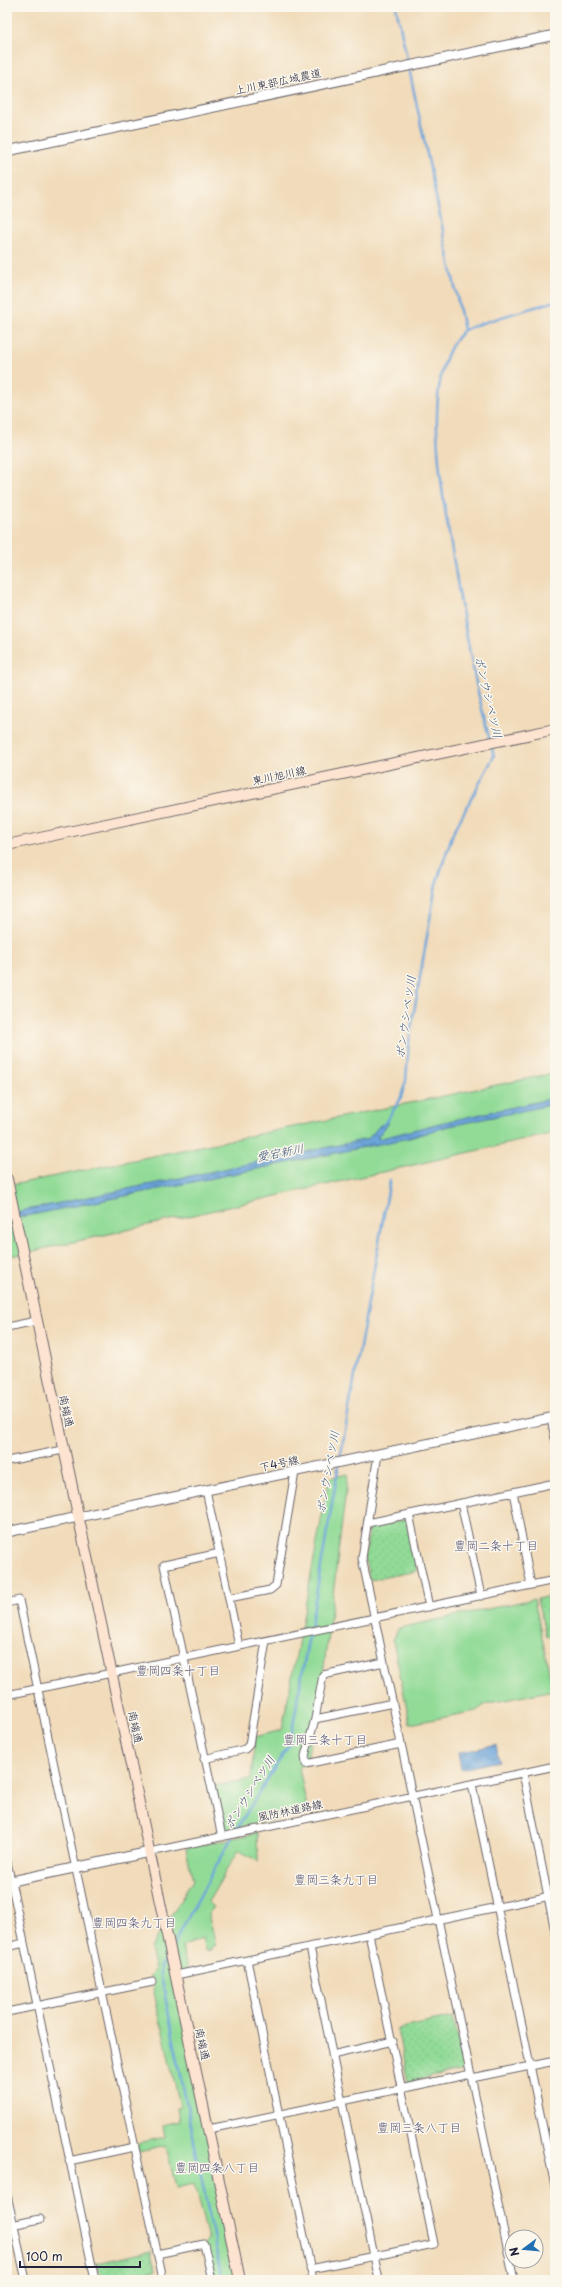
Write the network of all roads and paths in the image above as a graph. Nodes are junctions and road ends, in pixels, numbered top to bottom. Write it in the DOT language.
graph roads {
  1 [pos="555,35"];
  2 [pos="7,151"];
  3 [pos="555,729"];
  4 [pos="7,845"];
  5 [pos="7,1180"];
  6 [pos="36,1321"];
  7 [pos="7,1327"];
  8 [pos="553,1417"];
  9 [pos="555,1438"];
  10 [pos="63,1450"];
  11 [pos="378,1454"];
  12 [pos="7,1461"];
  13 [pos="295,1472"];
  14 [pos="555,1483"];
  15 [pos="206,1490"];
  16 [pos="513,1492"];
  17 [pos="462,1503"];
  18 [pos="409,1514"];
  19 [pos="78,1518"];
  20 [pos="368,1523"];
  21 [pos="7,1532"];
  22 [pos="220,1553"];
  23 [pos="555,1580"];
  24 [pos="531,1585"];
  25 [pos="481,1596"];
  26 [pos="229,1598"];
  27 [pos="7,1603"];
  28 [pos="429,1607"];
  29 [pos="375,1618"];
  30 [pos="266,1641"];
  31 [pos="239,1646"];
  32 [pos="184,1658"];
  33 [pos="384,1662"];
  34 [pos="112,1673"];
  35 [pos="38,1689"];
  36 [pos="7,1695"];
  37 [pos="393,1703"];
  38 [pos="315,1720"];
  39 [pos="401,1744"];
  40 [pos="204,1758"];
  41 [pos="555,1766"];
  42 [pos="523,1773"];
  43 [pos="472,1784"];
  44 [pos="413,1796"];
  45 [pos="223,1836"];
  46 [pos="150,1852"];
  47 [pos="7,1862"];
  48 [pos="75,1868"];
  49 [pos="9,1881"];
  50 [pos="551,1896"];
  51 [pos="497,1907"];
  52 [pos="438,1919"];
  53 [pos="555,1931"];
  54 [pos="369,1934"];
  55 [pos="24,1944"];
  56 [pos="7,1947"];
  57 [pos="310,1947"];
  58 [pos="247,1960"];
  59 [pos="176,1975"];
  60 [pos="153,1982"];
  61 [pos="101,1992"];
  62 [pos="37,2005"];
  63 [pos="7,2012"];
  64 [pos="393,2041"];
  65 [pos="332,2055"];
  66 [pos="555,2061"];
  67 [pos="530,2066"];
  68 [pos="472,2076"];
  69 [pos="402,2089"];
  70 [pos="342,2101"];
  71 [pos="278,2114"];
  72 [pos="209,2129"];
  73 [pos="134,2147"];
  74 [pos="69,2161"];
  75 [pos="555,2186"];
  76 [pos="7,2195"];
  77 [pos="40,2220"];
  78 [pos="10,2226"];
  79 [pos="157,2254"];
  80 [pos="374,2255"];
  81 [pos="310,2269"];
  82 [pos="26,2280"];
  83 [pos="95,2280"];
  84 [pos="163,2280"];
  85 [pos="212,2280"];
  86 [pos="240,2280"];
  87 [pos="313,2280"];
  88 [pos="379,2280"];
  89 [pos="514,2280"];
  1 -- 2 [label="street, 上川東部広域農道"];
  3 -- 4 [label="main road, 東川旭川線"];
  5 -- 6 [label="main road, 南端通"];
  6 -- 7 [label="street"];
  6 -- 10 [label="main road, 南端通"];
  8 -- 9 [label="street"];
  8 -- 11 [label="street, 下4号線"];
  10 -- 12 [label="street"];
  10 -- 19 [label="main road, 南端通"];
  11 -- 13 [label="street, 下4号線"];
  11 -- 20 [label="street"];
  13 -- 15 [label="street, 下4号線"];
  13 -- 26 [label="street"];
  14 -- 16 [label="street"];
  15 -- 19 [label="street, 下4号線"];
  15 -- 22 [label="street"];
  16 -- 17 [label="street"];
  16 -- 24 [label="street"];
  17 -- 18 [label="street"];
  17 -- 25 [label="street"];
  18 -- 20 [label="street"];
  18 -- 28 [label="street"];
  19 -- 21 [label="street, 下4号線"];
  19 -- 34 [label="main road, 南端通"];
  20 -- 29 [label="street"];
  22 -- 26 [label="street"];
  22 -- 32 [label="street"];
  23 -- 24 [label="street"];
  24 -- 25 [label="street"];
  25 -- 28 [label="street"];
  26 -- 31 [label="street"];
  27 -- 35 [label="street"];
  28 -- 29 [label="street"];
  29 -- 30 [label="street"];
  29 -- 33 [label="street"];
  30 -- 31 [label="street"];
  30 -- 40 [label="street"];
  31 -- 32 [label="street"];
  32 -- 34 [label="street"];
  32 -- 40 [label="street"];
  33 -- 37 [label="street"];
  33 -- 38 [label="street"];
  34 -- 35 [label="street"];
  34 -- 46 [label="main road, 南端通"];
  35 -- 36 [label="street"];
  35 -- 48 [label="street"];
  37 -- 38 [label="street"];
  37 -- 39 [label="street"];
  38 -- 39 [label="street"];
  39 -- 44 [label="street"];
  40 -- 45 [label="street"];
  41 -- 42 [label="street, 風防林道路線"];
  42 -- 43 [label="street, 風防林道路線"];
  42 -- 50 [label="street"];
  43 -- 44 [label="street, 風防林道路線"];
  43 -- 51 [label="street"];
  44 -- 45 [label="street, 風防林道路線"];
  44 -- 52 [label="street"];
  45 -- 46 [label="street, 風防林道路線"];
  46 -- 48 [label="street, 風防林道路線"];
  46 -- 59 [label="main road, 南端通"];
  47 -- 49 [label="street"];
  48 -- 49 [label="street, 風防林道路線"];
  48 -- 61 [label="street"];
  49 -- 55 [label="street"];
  50 -- 51 [label="street"];
  50 -- 53 [label="street"];
  51 -- 52 [label="street"];
  51 -- 67 [label="street"];
  52 -- 54 [label="street"];
  52 -- 68 [label="street"];
  54 -- 57 [label="street"];
  54 -- 64 [label="street"];
  55 -- 56 [label="street"];
  55 -- 62 [label="street"];
  57 -- 58 [label="street"];
  57 -- 65 [label="street"];
  58 -- 59 [label="street"];
  58 -- 71 [label="street"];
  59 -- 72 [label="main road, 南端通"];
  60 -- 61 [label="street"];
  61 -- 62 [label="street"];
  61 -- 73 [label="street"];
  62 -- 63 [label="street"];
  62 -- 74 [label="street"];
  64 -- 65 [label="street"];
  64 -- 69 [label="street"];
  65 -- 70 [label="street"];
  66 -- 67 [label="street"];
  67 -- 68 [label="street"];
  67 -- 75 [label="street"];
  68 -- 69 [label="street"];
  68 -- 89 [label="street"];
  69 -- 70 [label="street"];
  69 -- 80 [label="street"];
  70 -- 71 [label="street"];
  70 -- 80 [label="street"];
  71 -- 72 [label="street"];
  71 -- 81 [label="street"];
  72 -- 86 [label="main road, 南端通"];
  73 -- 74 [label="street"];
  73 -- 79 [label="street"];
  74 -- 83 [label="street"];
  76 -- 78 [label="street"];
  77 -- 78 [label="street"];
  78 -- 82 [label="street"];
  79 -- 84 [label="street"];
  79 -- 85 [label="street"];
  80 -- 81 [label="street"];
  80 -- 88 [label="street"];
  81 -- 87 [label="street"];
}
